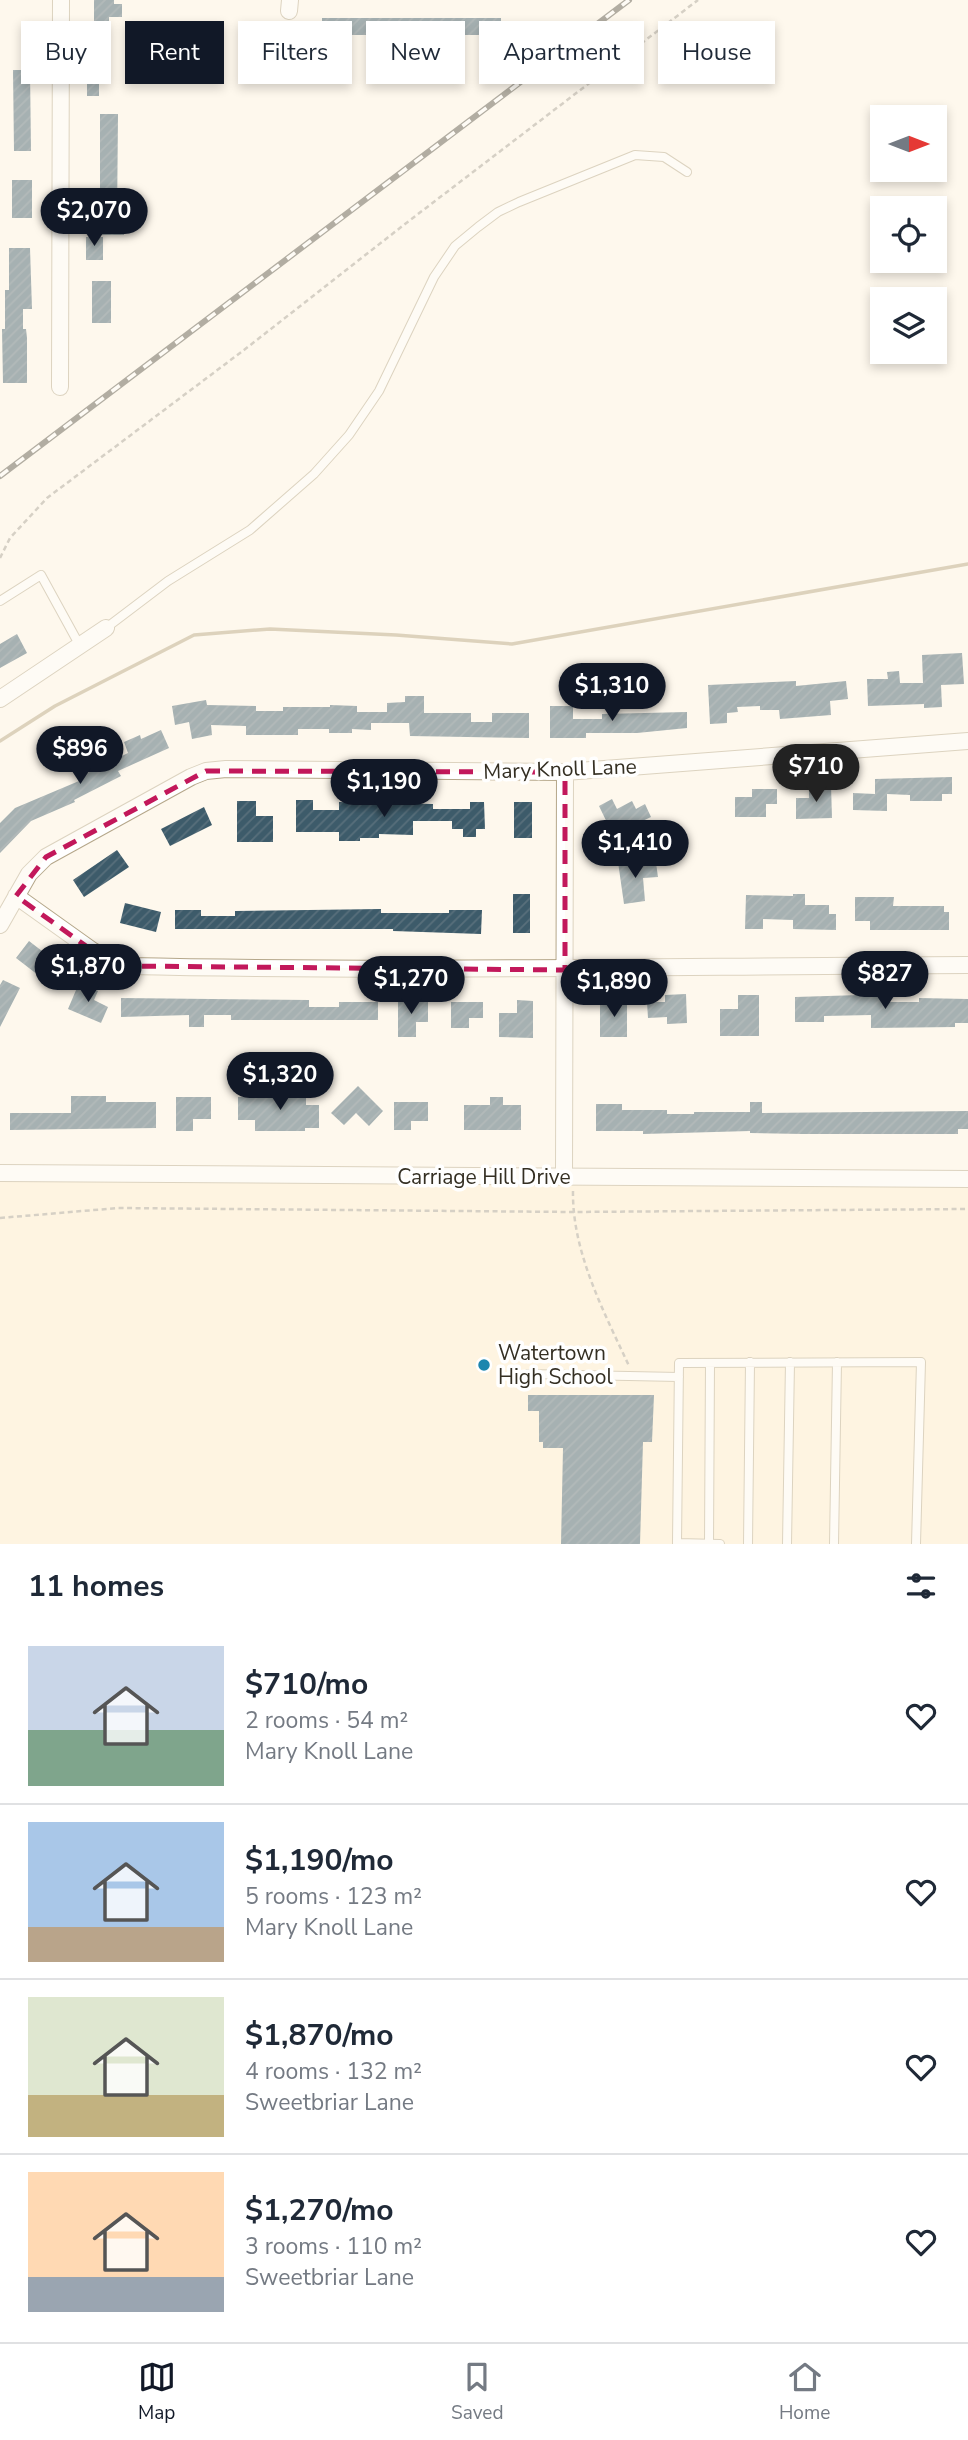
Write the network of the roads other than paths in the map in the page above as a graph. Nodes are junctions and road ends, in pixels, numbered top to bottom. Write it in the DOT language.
graph roads {
  1 [pos="61,0"];
  2 [pos="687,172"];
  3 [pos="60,387"];
  4 [pos="0,601"];
  5 [pos="106,628"];
  6 [pos="80,646"];
  7 [pos="0,699"];
  8 [pos="968,741"];
  9 [pos="565,772"];
  10 [pos="16,896"];
  11 [pos="0,925"];
  12 [pos="968,965"];
  13 [pos="565,970"];
  14 [pos="0,1173"];
  15 [pos="569,1177"];
  16 [pos="968,1179"];
  17 [pos="790,1362"];
  18 [pos="837,1362"];
  19 [pos="710,1363"];
  20 [pos="750,1363"];
  21 [pos="528,1374"];
  22 [pos="680,1377"];
  23 [pos="709,1544"];
  24 [pos="720,1544"];
  25 [pos="748,1544"];
  26 [pos="787,1544"];
  27 [pos="834,1544"];
  28 [pos="916,1544"];
  1 -- 3 [label="street"];
  2 -- 5 [label="lane"];
  4 -- 6 [label="lane"];
  5 -- 6 [label="street"];
  6 -- 7 [label="street"];
  8 -- 9 [label="street, Mary Knoll Lane"];
  9 -- 10 [label="street, Mary Knoll Lane"];
  9 -- 13 [label="street"];
  10 -- 11 [label="street, Mary Knoll Lane"];
  10 -- 13 [label="street"];
  12 -- 13 [label="street"];
  13 -- 15 [label="street"];
  14 -- 15 [label="street, Carriage Hill Drive"];
  15 -- 16 [label="street, Carriage Hill Drive"];
  17 -- 18 [label="lane"];
  17 -- 20 [label="lane"];
  17 -- 26 [label="lane"];
  18 -- 27 [label="lane"];
  18 -- 28 [label="lane"];
  19 -- 20 [label="lane"];
  19 -- 22 [label="lane"];
  19 -- 23 [label="lane"];
  20 -- 25 [label="lane"];
  21 -- 22 [label="lane"];
  22 -- 23 [label="lane"];
  23 -- 24 [label="lane"];
}
